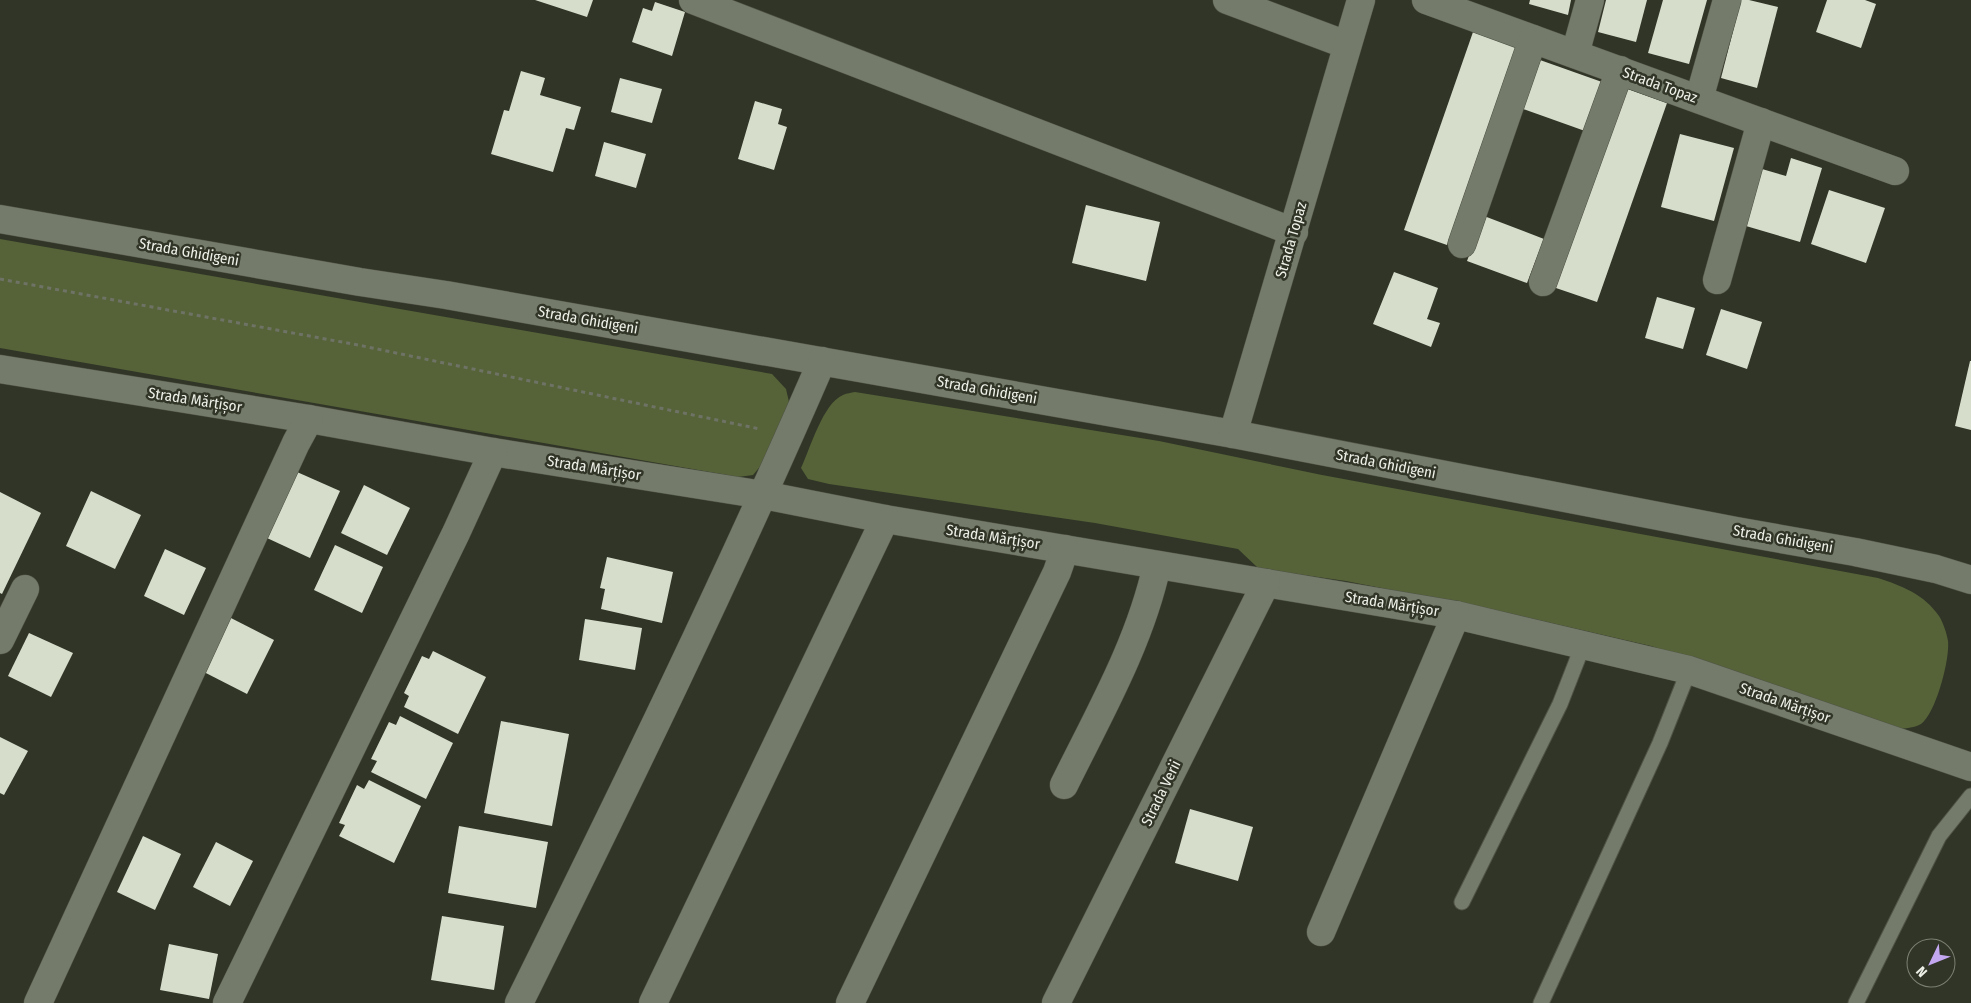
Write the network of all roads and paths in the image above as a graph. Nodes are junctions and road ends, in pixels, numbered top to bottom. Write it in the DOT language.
graph roads {
  1 [pos="693,0"];
  2 [pos="1227,0"];
  3 [pos="1361,0"];
  4 [pos="1426,0"];
  5 [pos="1590,0"];
  6 [pos="1727,0"];
  7 [pos="1533,39"];
  8 [pos="1347,44"];
  9 [pos="1575,54"];
  10 [pos="1620,70"];
  11 [pos="1699,100"];
  12 [pos="1760,122"];
  13 [pos="1895,170"];
  14 [pos="0,219"];
  15 [pos="1294,232"];
  16 [pos="1462,244"];
  17 [pos="0,279"];
  18 [pos="1717,280"];
  19 [pos="1543,282"];
  20 [pos="822,360"];
  21 [pos="0,369"];
  22 [pos="309,419"];
  23 [pos="1233,434"];
  24 [pos="790,436"];
  25 [pos="493,452"];
  26 [pos="763,495"];
  27 [pos="885,519"];
  28 [pos="1065,549"];
  29 [pos="1157,565"];
  30 [pos="1971,580"];
  31 [pos="1266,583"];
  32 [pos="24,589"];
  33 [pos="1456,614"];
  34 [pos="0,640"];
  35 [pos="1583,645"];
  36 [pos="1689,670"];
  37 [pos="1971,767"];
  38 [pos="1064,785"];
  39 [pos="1971,796"];
  40 [pos="1462,902"];
  41 [pos="1321,932"];
  42 [pos="38,1003"];
  43 [pos="227,1003"];
  44 [pos="519,1003"];
  45 [pos="653,1003"];
  46 [pos="850,1003"];
  47 [pos="1056,1003"];
  48 [pos="1541,1003"];
  49 [pos="1856,1003"];
  1 -- 15 [label="street"];
  2 -- 8 [label="street"];
  3 -- 8 [label="street, Strada Topaz"];
  4 -- 7 [label="street, Strada Topaz"];
  5 -- 9 [label="street"];
  6 -- 11 [label="street"];
  7 -- 9 [label="street, Strada Topaz"];
  7 -- 16 [label="street"];
  8 -- 15 [label="street, Strada Topaz"];
  9 -- 10 [label="street, Strada Topaz"];
  10 -- 11 [label="street, Strada Topaz"];
  10 -- 19 [label="street"];
  11 -- 12 [label="street, Strada Topaz"];
  12 -- 13 [label="street, Strada Topaz"];
  12 -- 18 [label="street"];
  14 -- 20 [label="street, Strada Ghidigeni"];
  15 -- 23 [label="street, Strada Topaz"];
  17 -- 24 [label="path"];
  20 -- 23 [label="street, Strada Ghidigeni"];
  20 -- 24 [label="street"];
  21 -- 22 [label="street, Strada Mărțișor"];
  22 -- 25 [label="street, Strada Mărțișor"];
  22 -- 42 [label="street"];
  23 -- 30 [label="street, Strada Ghidigeni"];
  24 -- 26 [label="street"];
  25 -- 26 [label="street, Strada Mărțișor"];
  25 -- 43 [label="street"];
  26 -- 27 [label="street, Strada Mărțișor"];
  26 -- 44 [label="street"];
  27 -- 28 [label="street, Strada Mărțișor"];
  27 -- 45 [label="street"];
  28 -- 29 [label="street, Strada Mărțișor"];
  28 -- 46 [label="street"];
  29 -- 31 [label="street, Strada Mărțișor"];
  29 -- 38 [label="street"];
  31 -- 33 [label="street, Strada Mărțișor"];
  31 -- 47 [label="street, Strada Verii"];
  32 -- 34 [label="street"];
  33 -- 35 [label="street, Strada Mărțișor"];
  33 -- 41 [label="street"];
  35 -- 36 [label="street, Strada Mărțișor"];
  35 -- 40 [label="lane"];
  36 -- 37 [label="street, Strada Mărțișor"];
  36 -- 48 [label="lane"];
  39 -- 49 [label="lane"];
}
